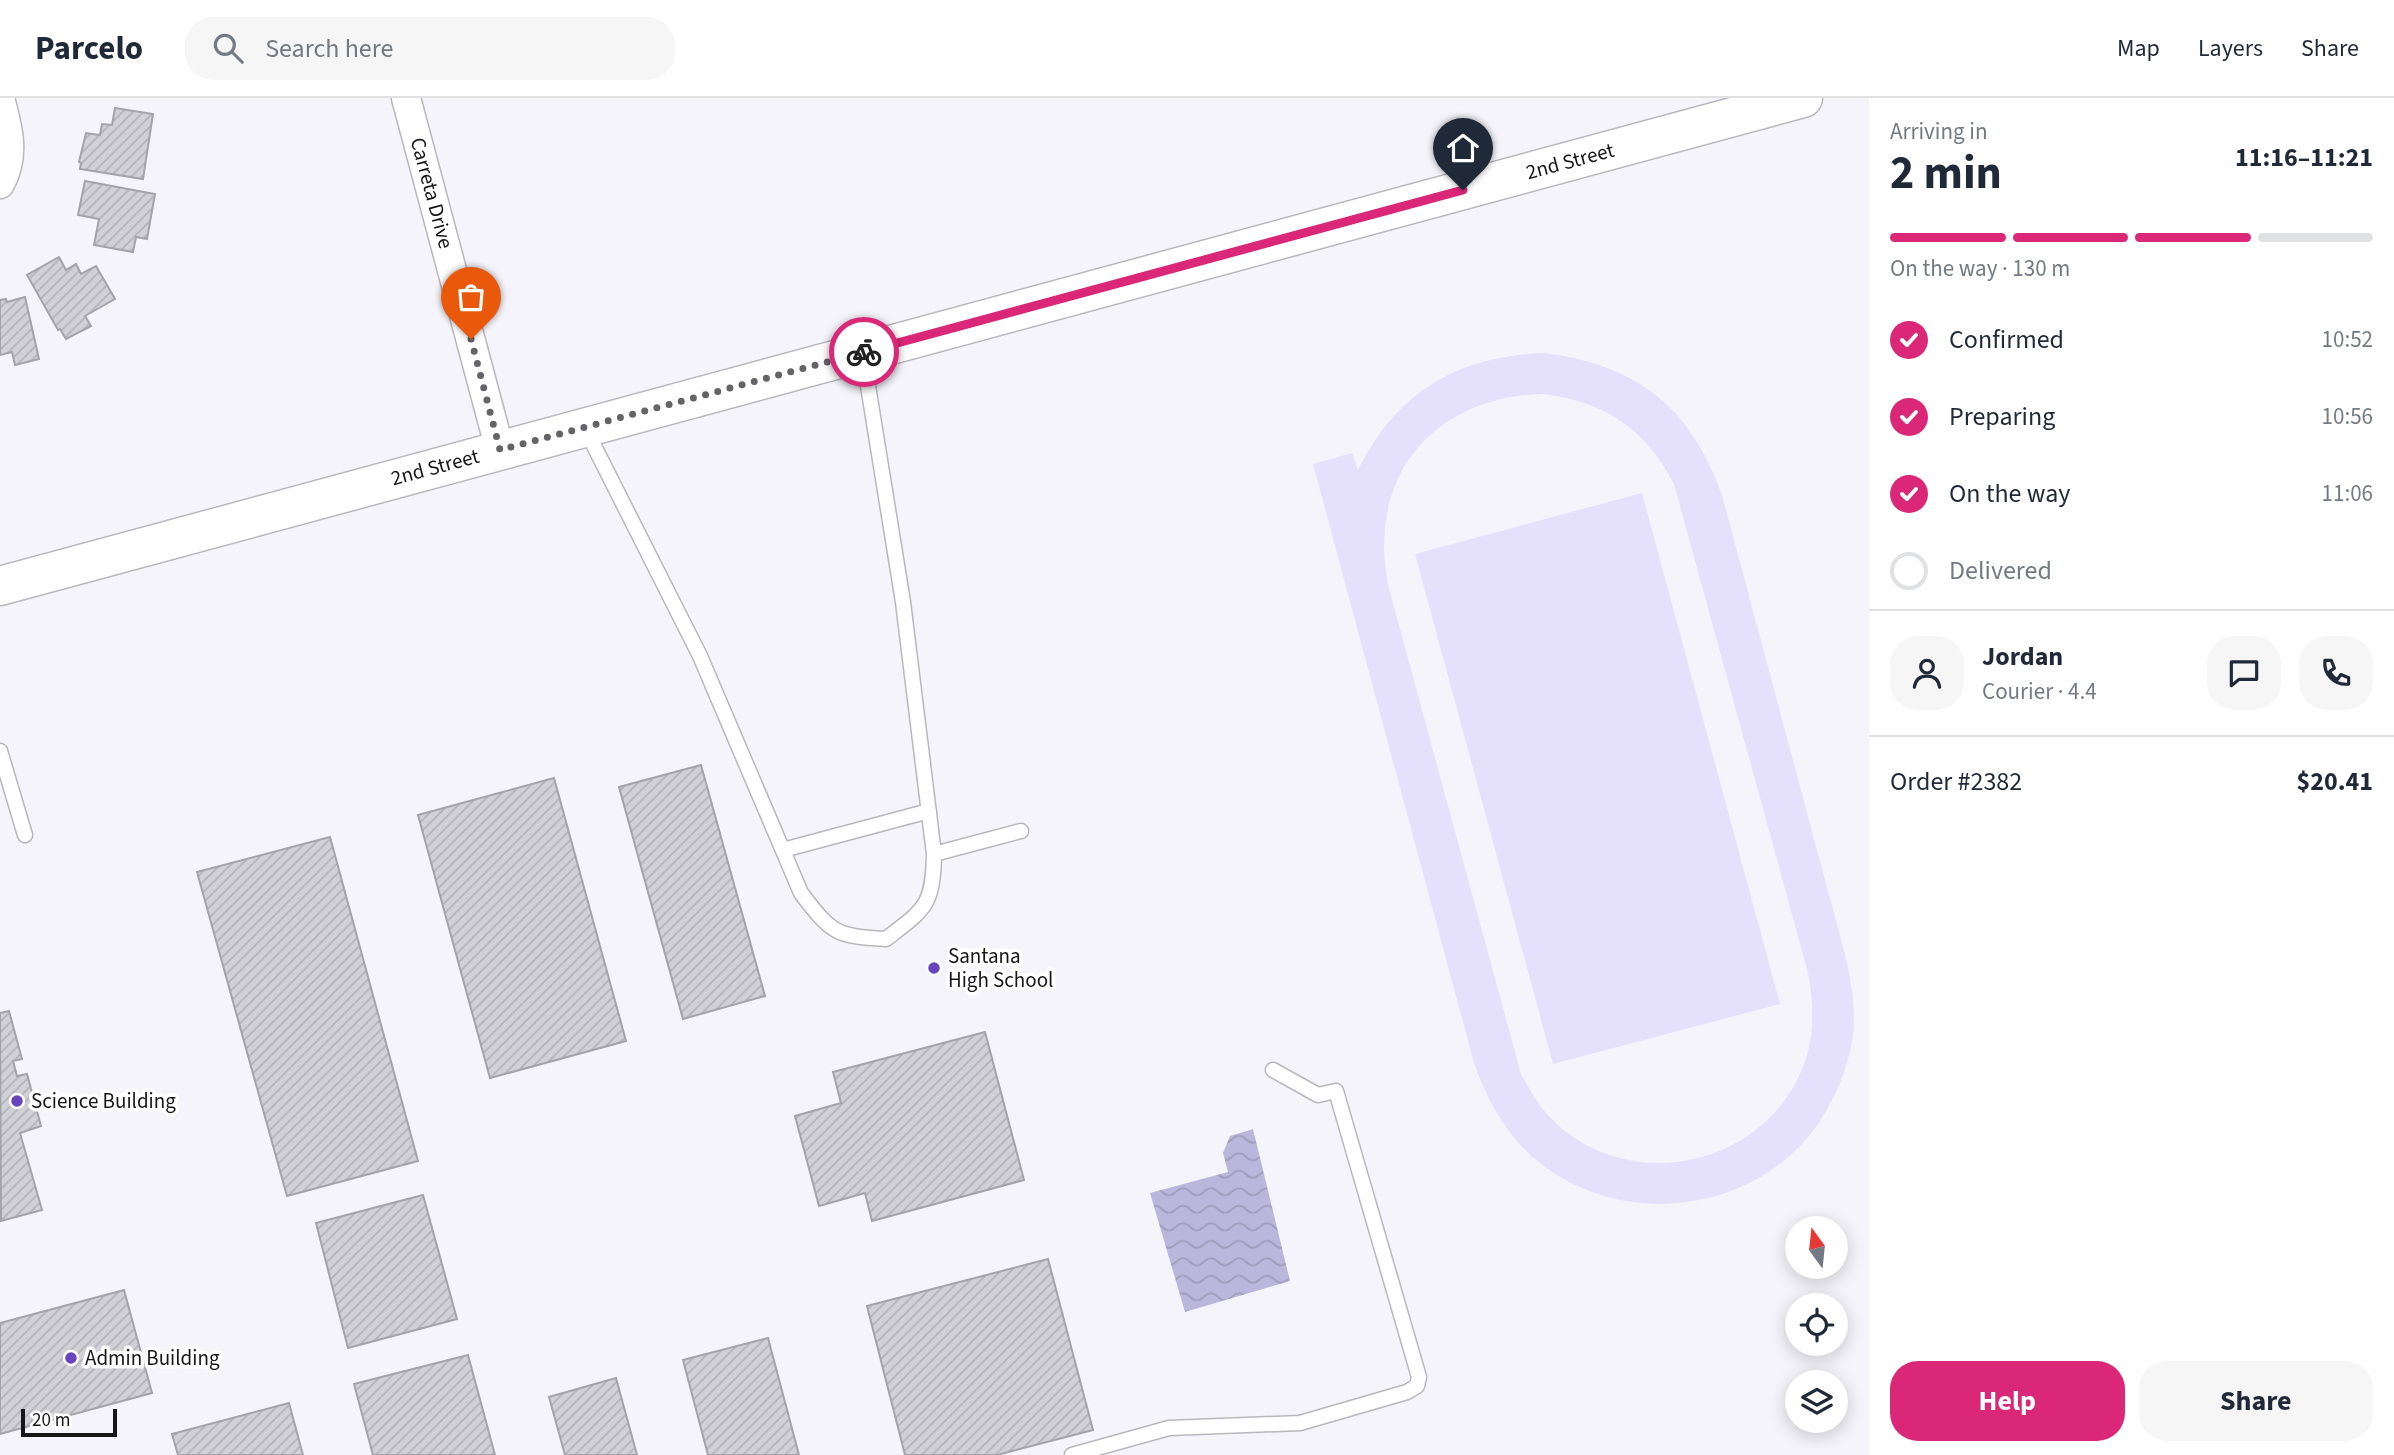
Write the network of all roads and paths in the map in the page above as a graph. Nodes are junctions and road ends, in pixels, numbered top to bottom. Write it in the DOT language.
graph roads {
  1 [pos="0,98"];
  2 [pos="406,98"];
  3 [pos="1803,98"];
  4 [pos="0,184"];
  5 [pos="863,352"];
  6 [pos="585,427"];
  7 [pos="500,450"];
  8 [pos="0,586"];
  9 [pos="0,751"];
  10 [pos="929,811"];
  11 [pos="1021,831"];
  12 [pos="25,835"];
  13 [pos="783,850"];
  14 [pos="934,854"];
  15 [pos="1273,1070"];
  16 [pos="1072,1455"];
  1 -- 4 [label="street"];
  2 -- 7 [label="street, Carreta Drive"];
  3 -- 5 [label="street, 2nd Street"];
  5 -- 6 [label="street, 2nd Street"];
  5 -- 10 [label="lane"];
  6 -- 7 [label="street, 2nd Street"];
  6 -- 13 [label="lane"];
  7 -- 8 [label="street, 2nd Street"];
  9 -- 12 [label="lane"];
  10 -- 13 [label="lane"];
  10 -- 14 [label="lane"];
  11 -- 14 [label="lane"];
  13 -- 14 [label="lane"];
  15 -- 16 [label="lane"];
}
